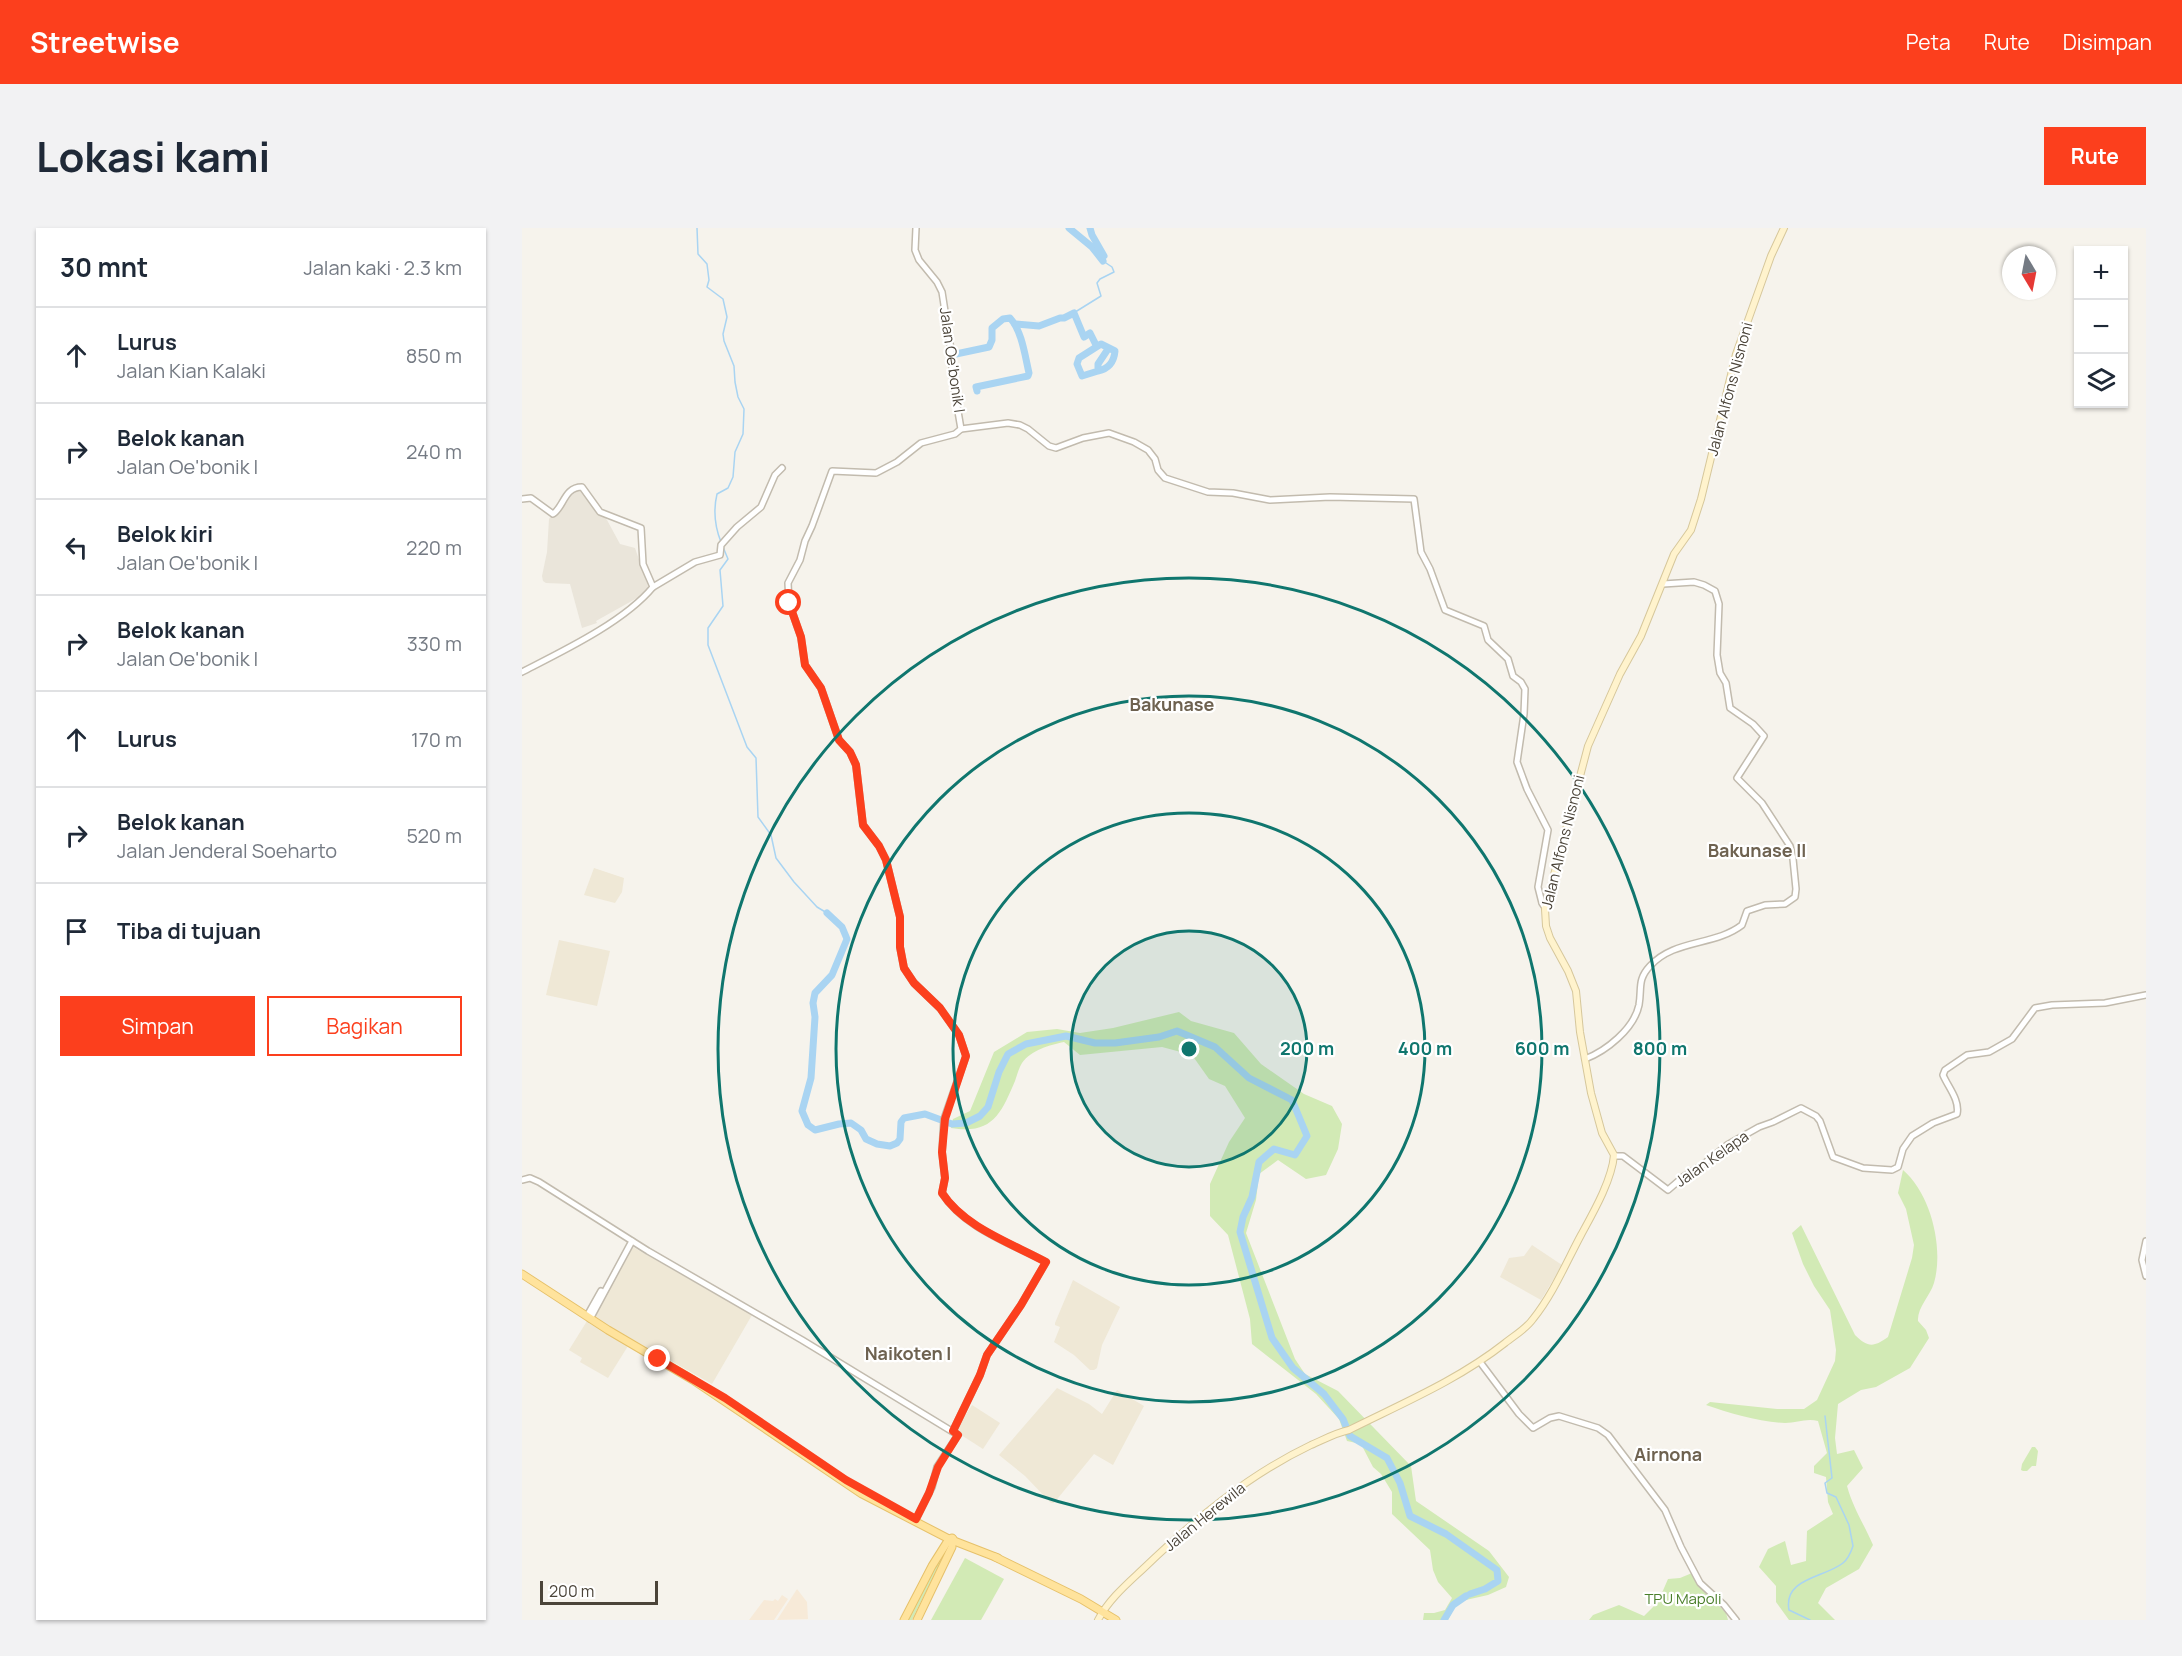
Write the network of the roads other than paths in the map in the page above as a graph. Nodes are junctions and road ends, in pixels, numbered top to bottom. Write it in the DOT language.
graph roads {
  1 [pos="916,228"];
  2 [pos="1784,228"];
  3 [pos="962,429"];
  4 [pos="782,468"];
  5 [pos="522,499"];
  6 [pos="1663,584"];
  7 [pos="653,587"];
  8 [pos="522,672"];
  9 [pos="1546,909"];
  10 [pos="2146,995"];
  11 [pos="1585,1059"];
  12 [pos="1614,1156"];
  13 [pos="522,1180"];
  14 [pos="631,1240"];
  15 [pos="2146,1241"];
  16 [pos="522,1274"];
  17 [pos="2146,1276"];
  18 [pos="588,1318"];
  19 [pos="1480,1362"];
  20 [pos="953,1431"];
  21 [pos="773,1433"];
  22 [pos="916,1519"];
  23 [pos="942,1533"];
  24 [pos="952,1540"];
  25 [pos="969,1545"];
  26 [pos="932,1566"];
  27 [pos="941,1572"];
  28 [pos="1103,1610"];
  29 [pos="904,1620"];
  30 [pos="917,1620"];
  31 [pos="1098,1620"];
  32 [pos="1116,1620"];
  33 [pos="1122,1620"];
  34 [pos="1736,1620"];
  1 -- 3 [label="street, Jalan Oe'bonik I"];
  2 -- 6 [label="main road, Jalan Alfons Nisnoni"];
  3 -- 9 [label="street"];
  3 -- 20 [label="street, Jalan Oe'bonik I"];
  4 -- 7 [label="street"];
  5 -- 7 [label="street"];
  6 -- 9 [label="main road, Jalan Alfons Nisnoni"];
  6 -- 11 [label="street"];
  7 -- 8 [label="street"];
  9 -- 11 [label="main road, Jalan Alfons Nisnoni"];
  10 -- 12 [label="street, Jalan Kelapa"];
  11 -- 12 [label="main road, Jalan Alfons Nisnoni"];
  12 -- 19 [label="main road"];
  13 -- 14 [label="street"];
  14 -- 18 [label="street"];
  14 -- 20 [label="street"];
  15 -- 17 [label="street"];
  16 -- 18 [label="main road"];
  18 -- 21 [label="main road"];
  19 -- 28 [label="main road, Jalan Herewila"];
  19 -- 34 [label="street"];
  20 -- 22 [label="street"];
  21 -- 22 [label="main road"];
  21 -- 23 [label="main road"];
  22 -- 23 [label="main road"];
  23 -- 24 [label="main road"];
  23 -- 25 [label="main road"];
  23 -- 26 [label="main road"];
  24 -- 25 [label="main road"];
  24 -- 26 [label="main road"];
  24 -- 27 [label="main road"];
  25 -- 27 [label="main road"];
  25 -- 28 [label="main road"];
  26 -- 29 [label="main road"];
  27 -- 30 [label="main road"];
  28 -- 31 [label="main road, Jalan Herewila"];
  28 -- 32 [label="main road"];
  28 -- 33 [label="main road"];
}
